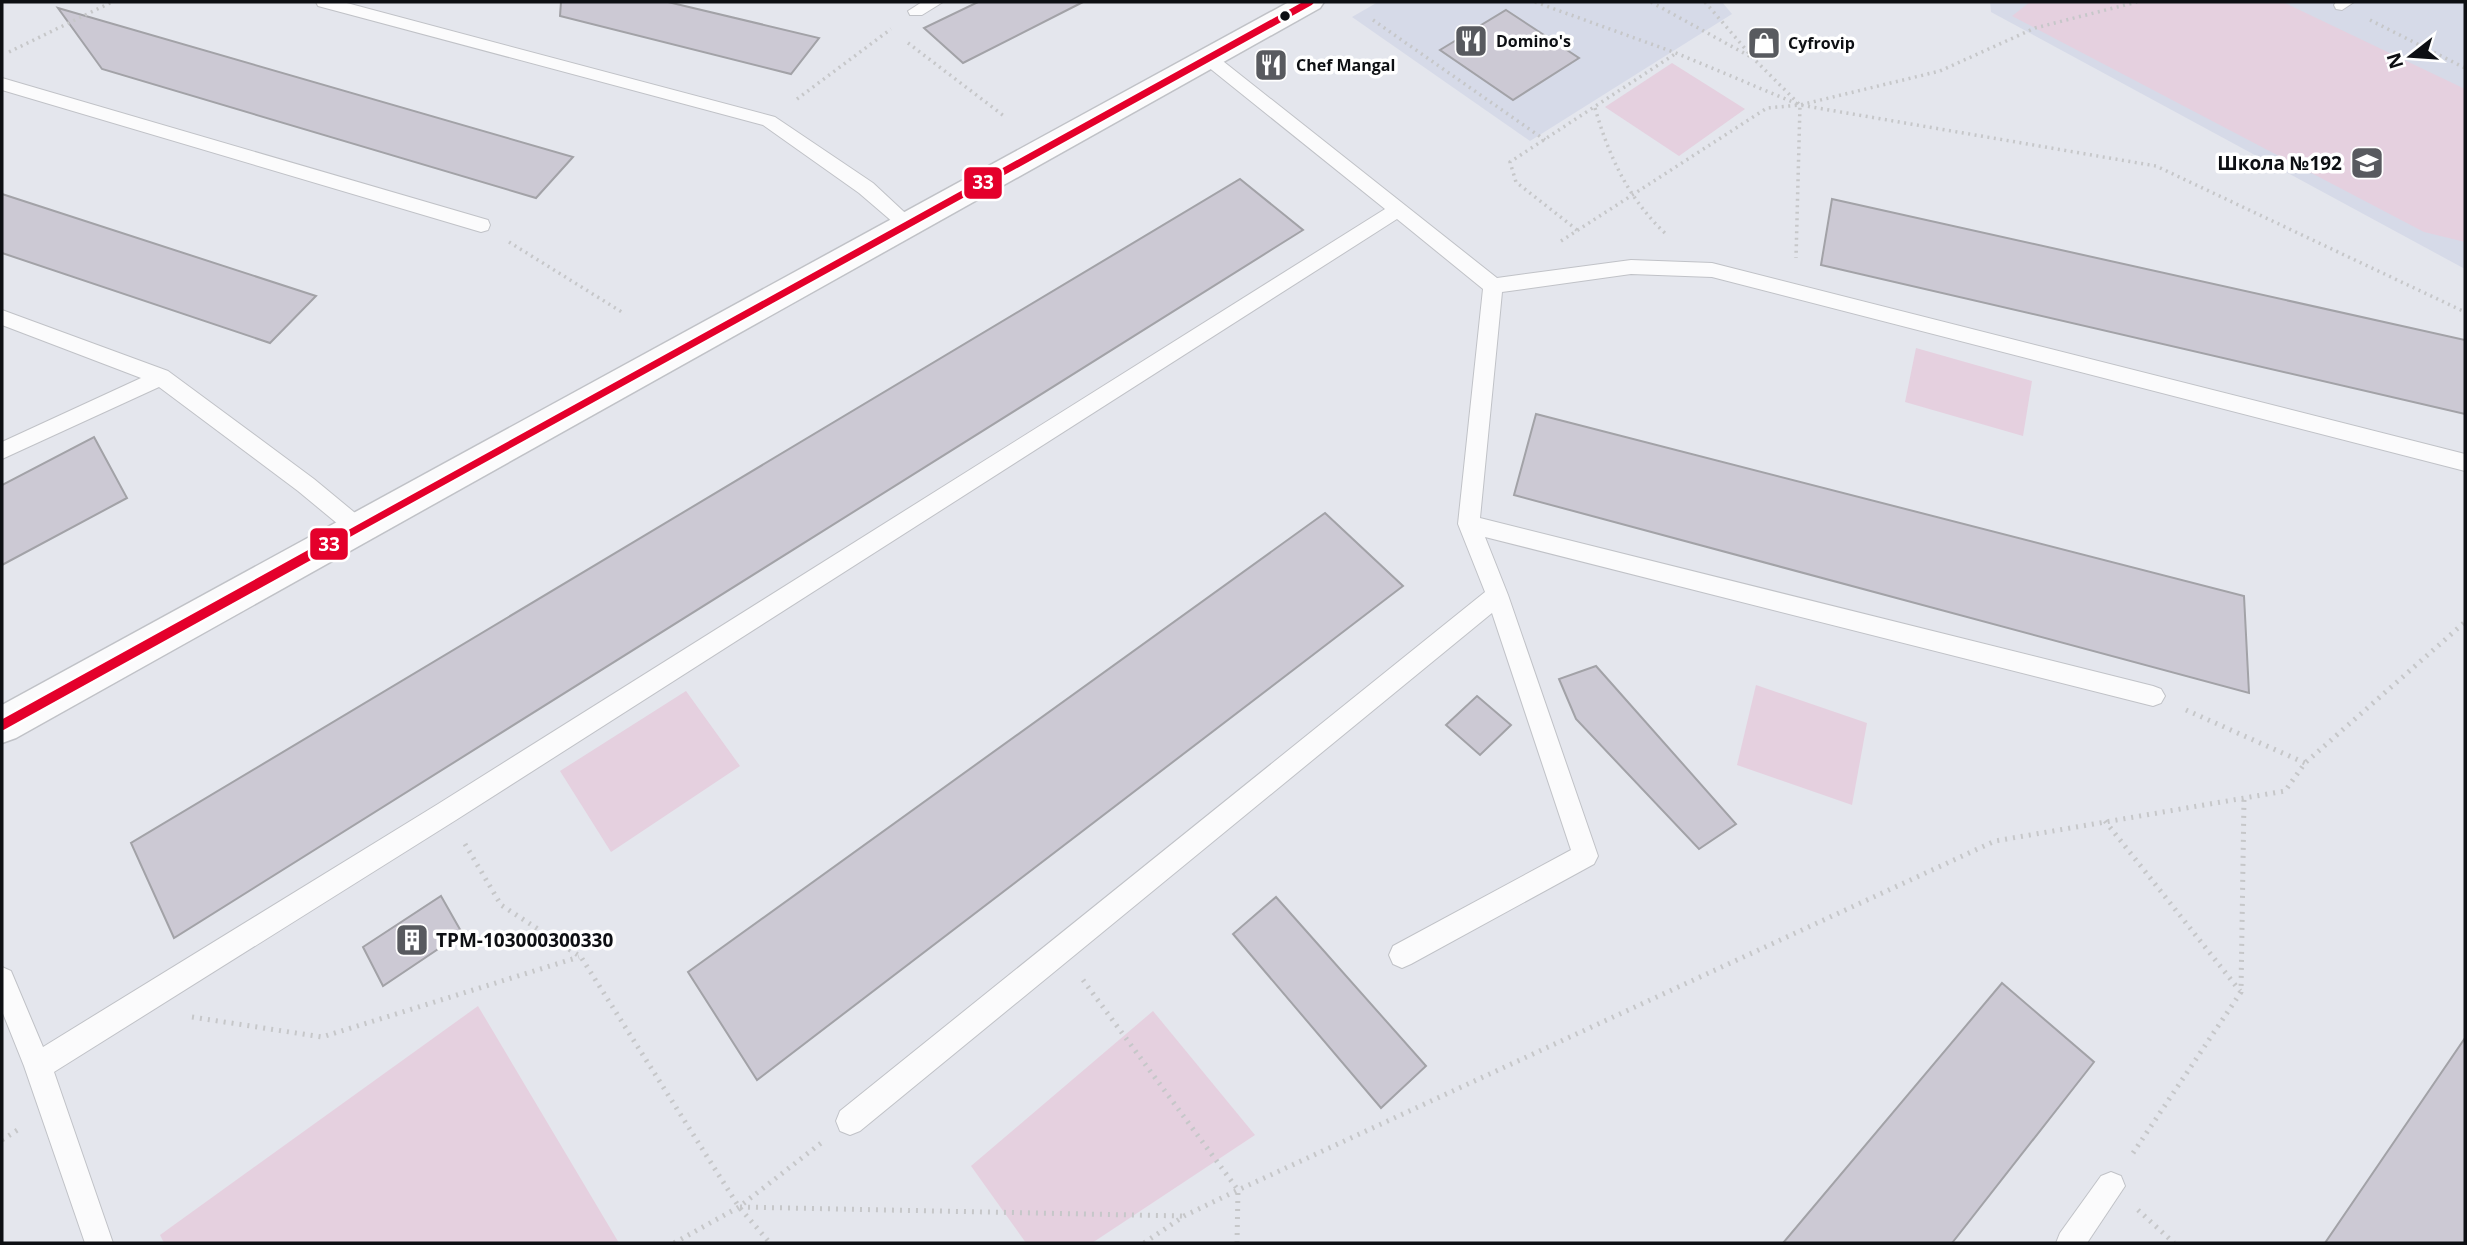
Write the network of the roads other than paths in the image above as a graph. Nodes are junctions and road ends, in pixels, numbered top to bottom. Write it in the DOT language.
graph roads {
  1 [pos="324,2"];
  2 [pos="935,2"];
  3 [pos="1310,2"];
  4 [pos="916,11"];
  5 [pos="1208,58"];
  6 [pos="2,84"];
  7 [pos="1398,211"];
  8 [pos="908,224"];
  9 [pos="481,225"];
  10 [pos="1493,286"];
  11 [pos="2,317"];
  12 [pos="161,377"];
  13 [pos="2,452"];
  14 [pos="2465,463"];
  15 [pos="1469,524"];
  16 [pos="358,528"];
  17 [pos="1497,595"];
  18 [pos="2153,696"];
  19 [pos="2,725"];
  20 [pos="1402,955"];
  21 [pos="2,980"];
  22 [pos="38,1066"];
  23 [pos="850,1121"];
  24 [pos="2111,1186"];
  25 [pos="99,1243"];
  26 [pos="2070,1243"];
  1 -- 8 [label="lane"];
  2 -- 4 [label="lane"];
  3 -- 5 [label="street"];
  5 -- 7 [label="lane"];
  5 -- 8 [label="street"];
  6 -- 9 [label="lane"];
  7 -- 10 [label="lane"];
  7 -- 22 [label="lane"];
  8 -- 16 [label="street"];
  10 -- 14 [label="lane"];
  10 -- 15 [label="lane"];
  11 -- 12 [label="lane"];
  12 -- 13 [label="lane"];
  12 -- 16 [label="lane"];
  15 -- 17 [label="lane"];
  15 -- 18 [label="lane"];
  16 -- 19 [label="street"];
  17 -- 20 [label="lane"];
  17 -- 23 [label="lane"];
  21 -- 22 [label="lane"];
  22 -- 25 [label="lane"];
  24 -- 26 [label="lane"];
}
